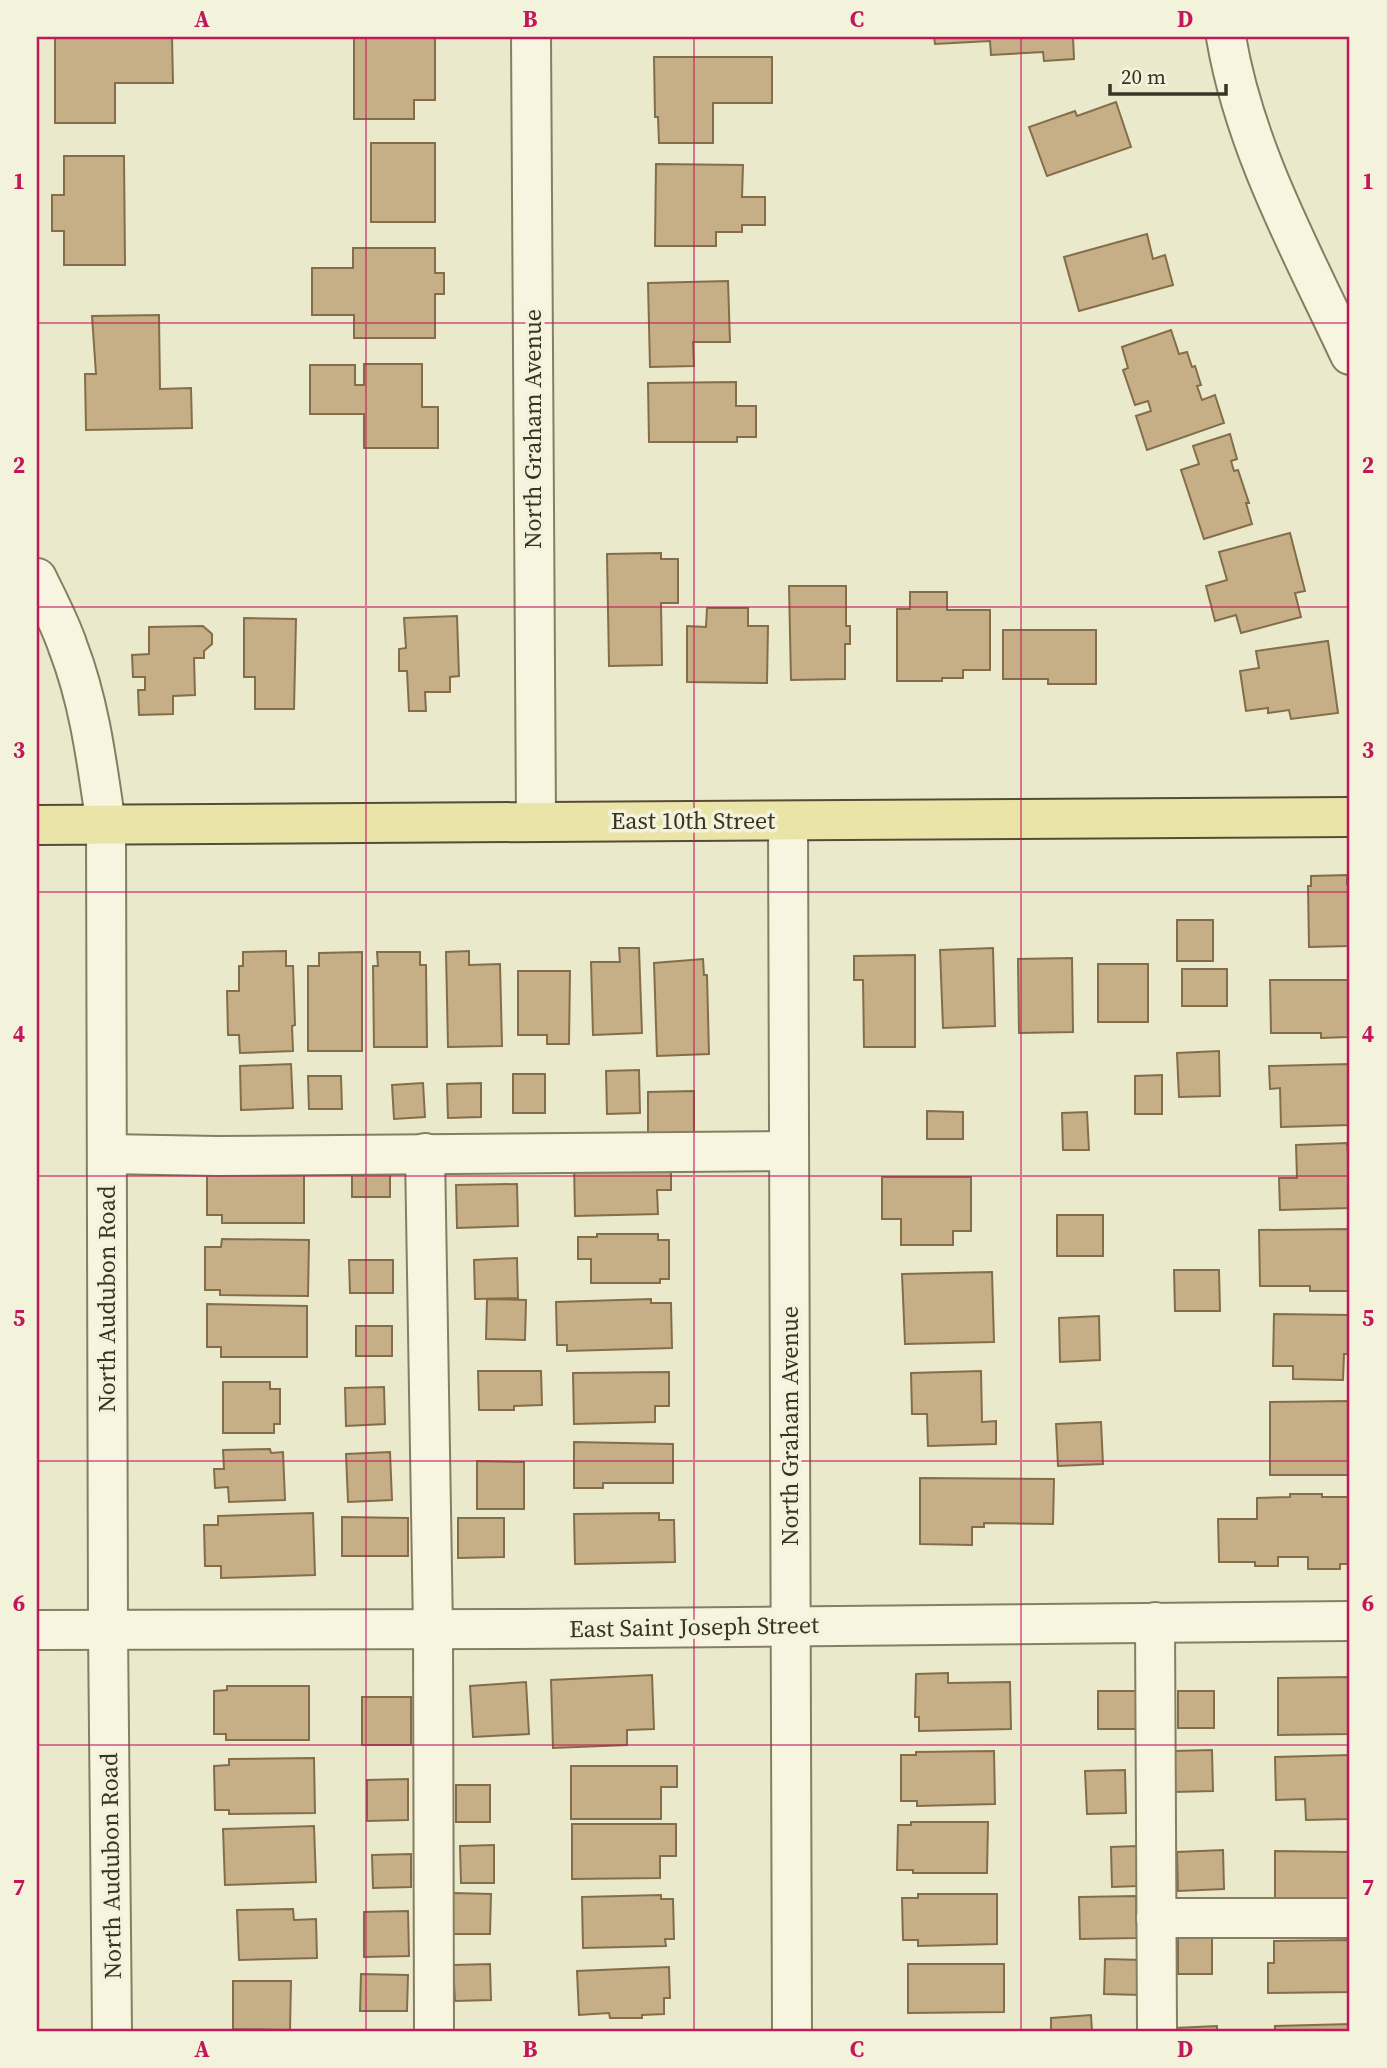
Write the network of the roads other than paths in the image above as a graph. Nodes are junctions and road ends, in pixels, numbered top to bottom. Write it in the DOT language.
graph roads {
  1 [pos="531,37"];
  2 [pos="1226,37"];
  3 [pos="1350,355"];
  4 [pos="37,578"];
  5 [pos="1350,817"];
  6 [pos="536,821"];
  7 [pos="788,821"];
  8 [pos="106,824"];
  9 [pos="37,825"];
  10 [pos="789,1151"];
  11 [pos="425,1153"];
  12 [pos="107,1154"];
  13 [pos="1350,1620"];
  14 [pos="1155,1622"];
  15 [pos="791,1626"];
  16 [pos="433,1629"];
  17 [pos="37,1630"];
  18 [pos="108,1631"];
  19 [pos="1156,1917"];
  20 [pos="1350,1918"];
  21 [pos="112,2031"];
  22 [pos="434,2031"];
  23 [pos="792,2031"];
  24 [pos="1157,2031"];
  1 -- 6 [label="street, North Graham Avenue"];
  2 -- 3 [label="street"];
  4 -- 8 [label="street, North Audubon Road"];
  5 -- 7 [label="main road, East 10th Street"];
  6 -- 7 [label="main road, East 10th Street"];
  6 -- 8 [label="main road, East 10th Street"];
  7 -- 10 [label="street, North Graham Avenue"];
  8 -- 9 [label="main road, East 10th Street"];
  8 -- 12 [label="street, North Audubon Road"];
  10 -- 11 [label="street"];
  10 -- 15 [label="street, North Graham Avenue"];
  11 -- 12 [label="street"];
  11 -- 16 [label="street"];
  12 -- 18 [label="street, North Audubon Road"];
  13 -- 14 [label="street, East Saint Joseph Street"];
  14 -- 15 [label="street, East Saint Joseph Street"];
  14 -- 19 [label="street"];
  15 -- 16 [label="street, East Saint Joseph Street"];
  15 -- 23 [label="street, North Graham Avenue"];
  16 -- 18 [label="street, East Saint Joseph Street"];
  16 -- 22 [label="street"];
  17 -- 18 [label="street, East Saint Joseph Street"];
  18 -- 21 [label="street, North Audubon Road"];
  19 -- 20 [label="street"];
  19 -- 24 [label="street"];
}
